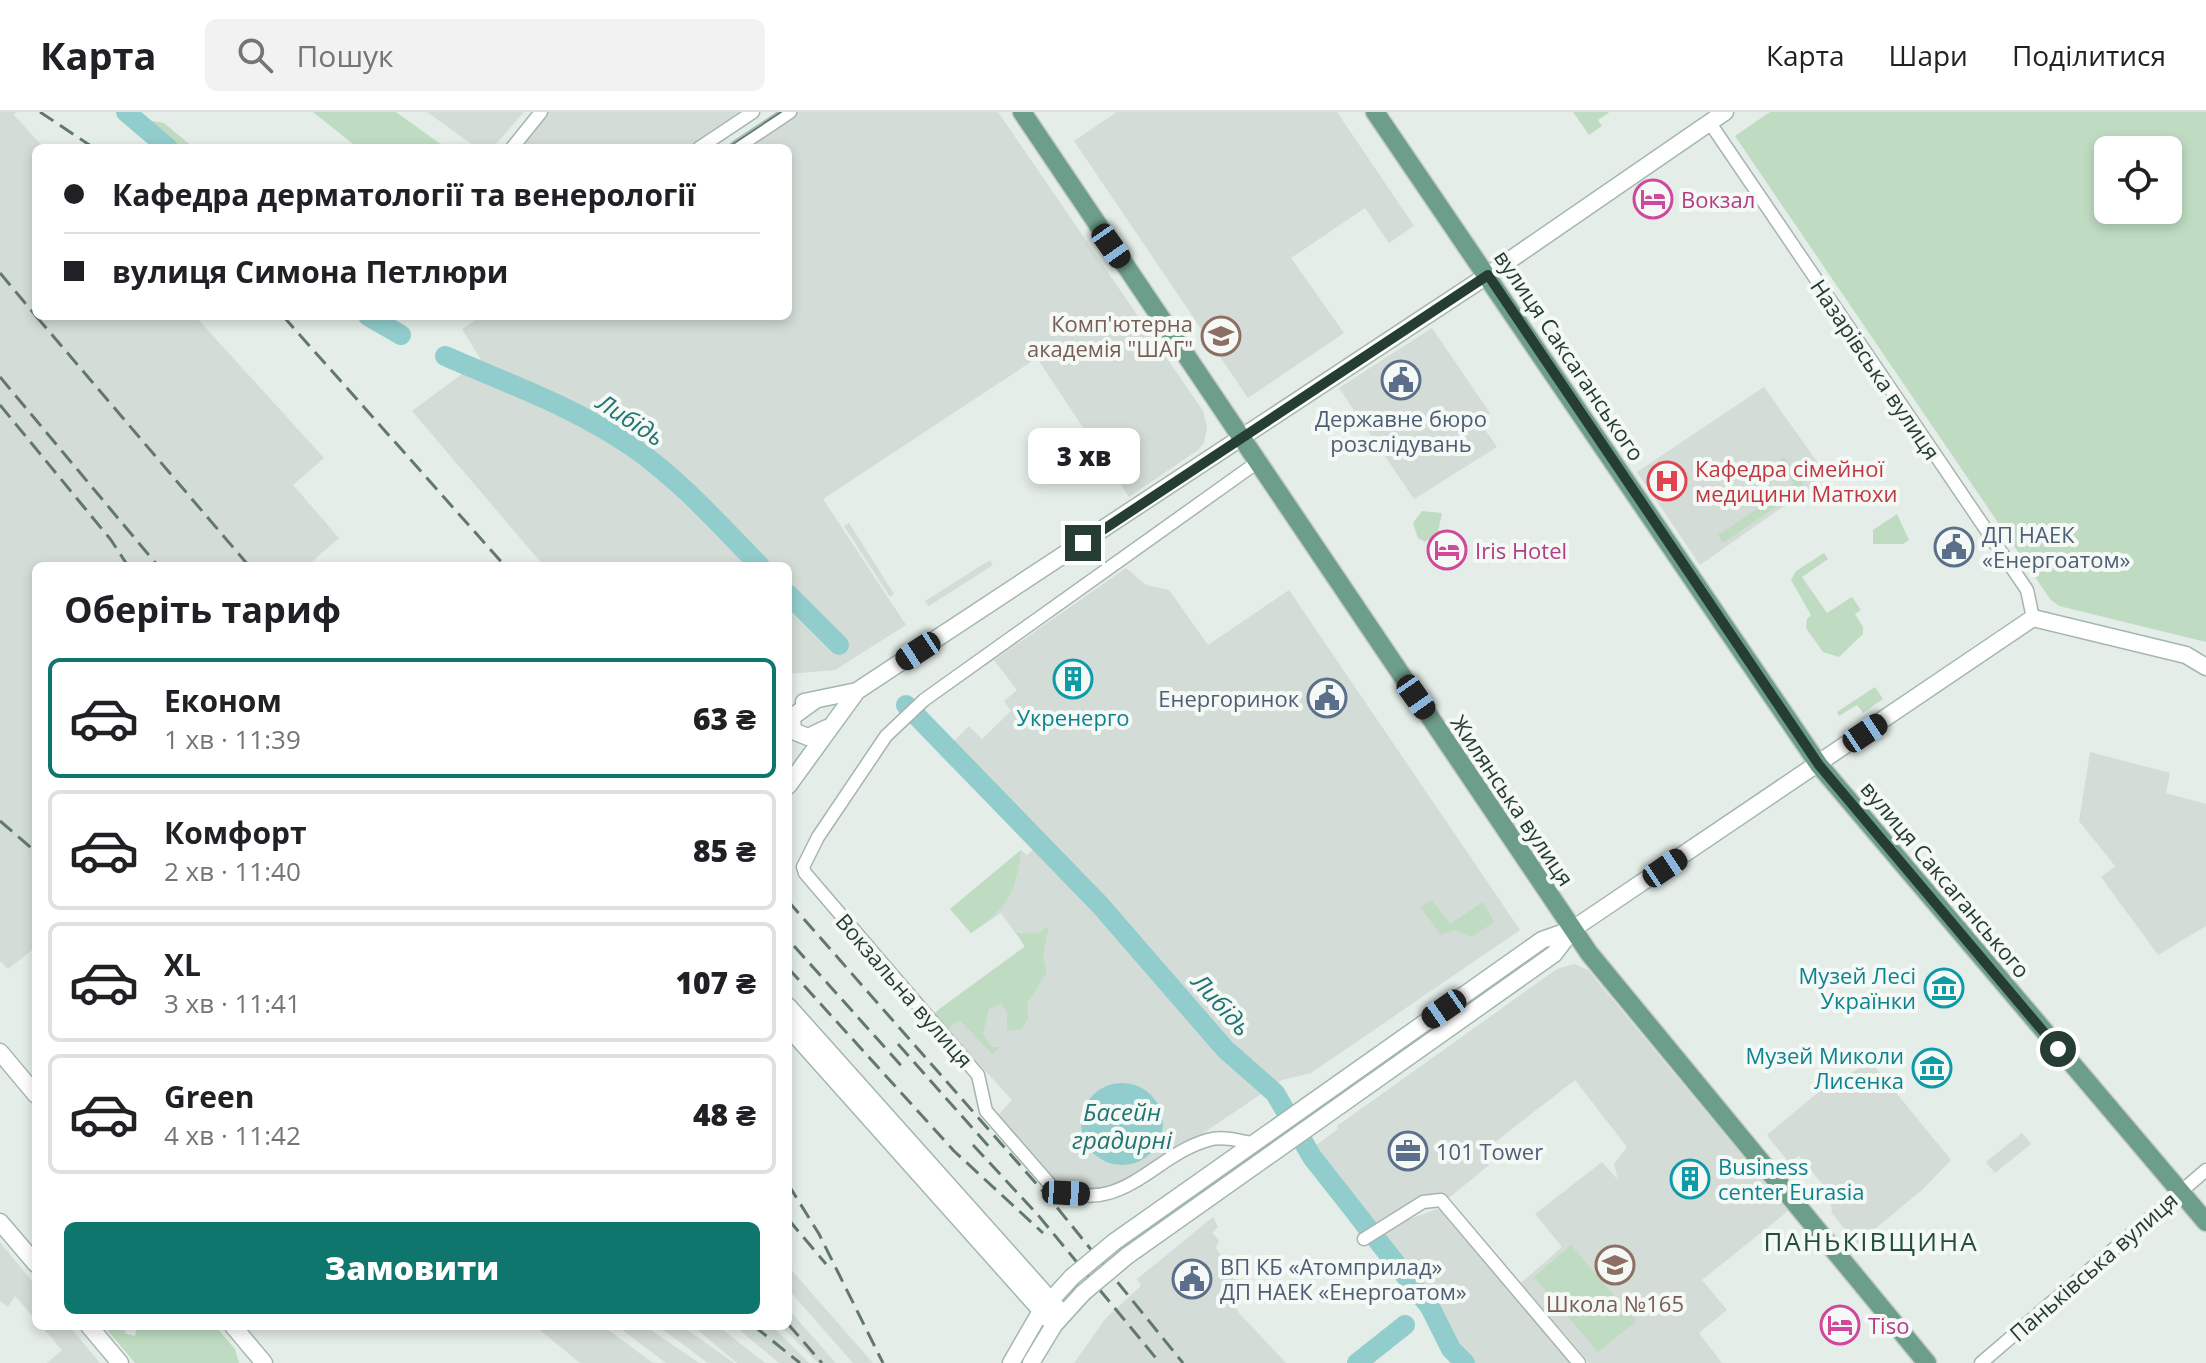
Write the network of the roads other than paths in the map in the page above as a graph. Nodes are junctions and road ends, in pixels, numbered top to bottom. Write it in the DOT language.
graph roads {
  1 [pos="541,112"];
  2 [pos="753,112"];
  3 [pos="790,112"];
  4 [pos="1022,112"];
  5 [pos="1375,112"];
  6 [pos="1725,112"];
  7 [pos="1710,123"];
  8 [pos="515,144"];
  9 [pos="705,144"];
  10 [pos="742,144"];
  11 [pos="1488,275"];
  12 [pos="1243,437"];
  13 [pos="1259,461"];
  14 [pos="2033,618"];
  15 [pos="2206,651"];
  16 [pos="2186,655"];
  17 [pos="2206,667"];
  18 [pos="857,691"];
  19 [pos="814,701"];
  20 [pos="792,704"];
  21 [pos="835,722"];
  22 [pos="1819,765"];
  23 [pos="792,781"];
  24 [pos="1573,929"];
  25 [pos="792,1011"];
  26 [pos="792,1031"];
  27 [pos="0,1052"];
  28 [pos="7,1066"];
  29 [pos="32,1091"];
  30 [pos="1251,1143"];
  31 [pos="2206,1170"];
  32 [pos="2179,1191"];
  33 [pos="0,1222"];
  34 [pos="2206,1222"];
  35 [pos="1364,1239"];
  36 [pos="32,1259"];
  37 [pos="1045,1306"];
  38 [pos="1058,1320"];
  39 [pos="92,1330"];
  40 [pos="236,1330"];
  41 [pos="120,1363"];
  42 [pos="264,1363"];
  43 [pos="1011,1363"];
  44 [pos="1031,1363"];
  45 [pos="1579,1363"];
  46 [pos="1927,1363"];
  47 [pos="1981,1363"];
  1 -- 8 [label="street"];
  2 -- 9 [label="street"];
  3 -- 10 [label="street"];
  4 -- 12 [label="main road, Жилянська вулиця"];
  5 -- 11 [label="main road, вулиця Саксаганського"];
  6 -- 7 [label="main road"];
  7 -- 11 [label="main road"];
  7 -- 14 [label="street, Назарівська вулиця"];
  11 -- 12 [label="main road"];
  11 -- 22 [label="main road, вулиця Саксаганського"];
  12 -- 13 [label="main road, Жилянська вулиця"];
  12 -- 18 [label="main road"];
  13 -- 24 [label="main road, Жилянська вулиця"];
  13 -- 30 [label="street, Вокзальна вулиця"];
  14 -- 16 [label="main road"];
  14 -- 22 [label="main road"];
  15 -- 16 [label="main road"];
  16 -- 17 [label="main road"];
  18 -- 19 [label="main road"];
  18 -- 21 [label="main road"];
  19 -- 20 [label="main road"];
  19 -- 21 [label="main road"];
  21 -- 23 [label="main road"];
  22 -- 24 [label="main road"];
  22 -- 32 [label="main road, вулиця Саксаганського"];
  24 -- 30 [label="main road"];
  24 -- 38 [label="main road, bridge"];
  24 -- 46 [label="main road, Жилянська вулиця"];
  25 -- 37 [label="main road"];
  26 -- 37 [label="main road"];
  27 -- 28 [label="main road"];
  28 -- 29 [label="main road"];
  30 -- 37 [label="main road, bridge"];
  31 -- 32 [label="street, Паньківська вулиця"];
  32 -- 34 [label="main road, вулиця Саксаганського"];
  32 -- 47 [label="street, Паньківська вулиця"];
  33 -- 36 [label="main road"];
  35 -- 45 [label="street"];
  37 -- 38 [label="main road"];
  37 -- 43 [label="main road"];
  38 -- 44 [label="main road"];
  39 -- 41 [label="main road"];
  40 -- 42 [label="main road"];
}
